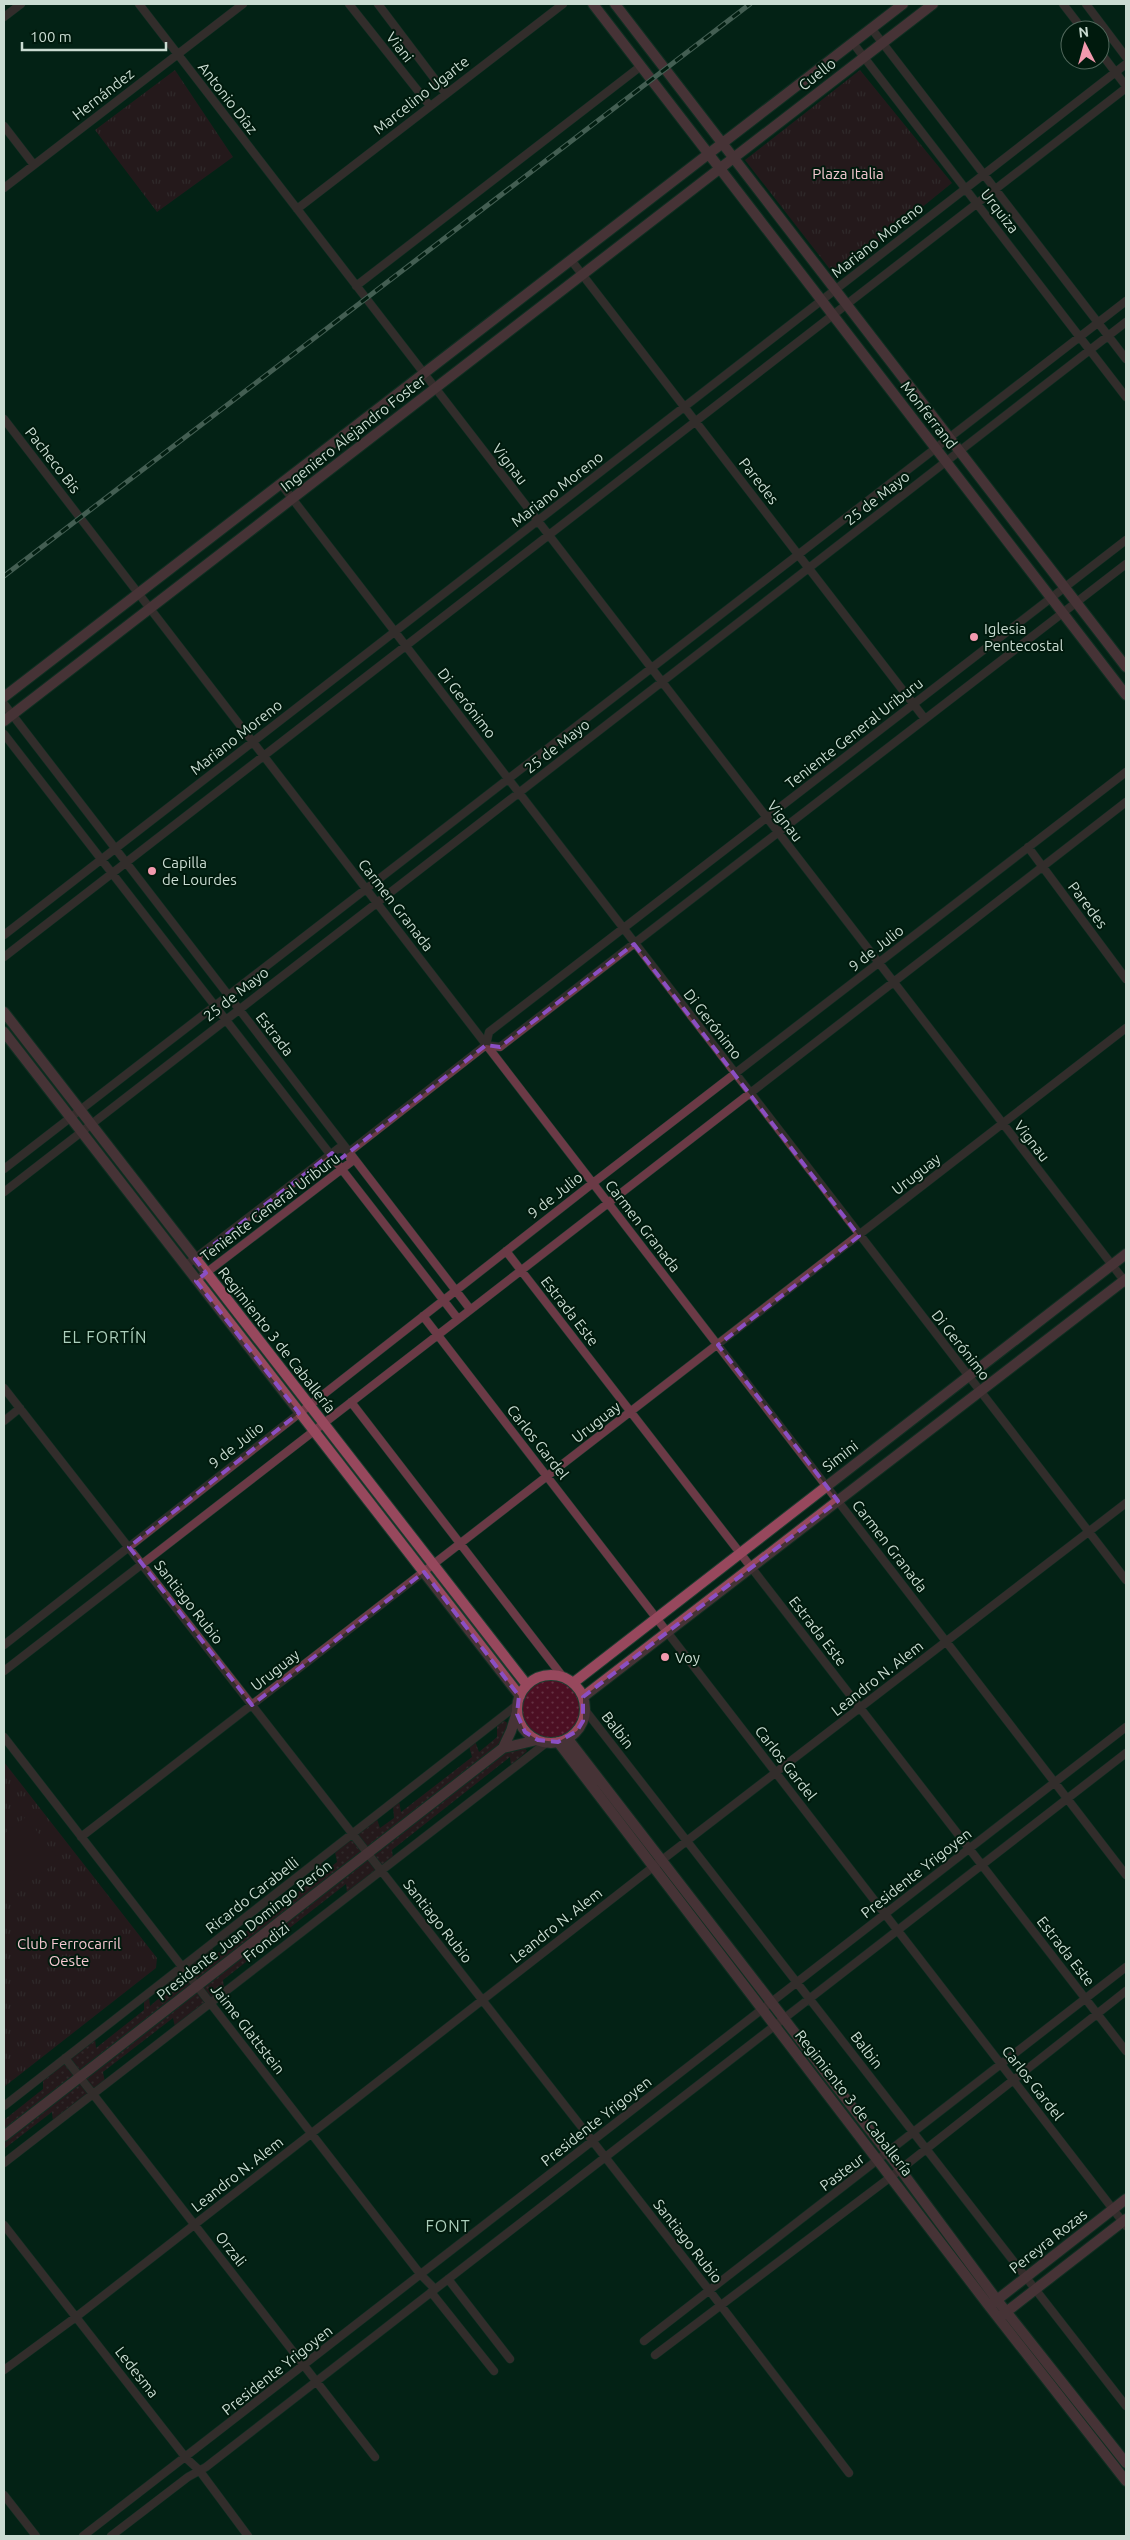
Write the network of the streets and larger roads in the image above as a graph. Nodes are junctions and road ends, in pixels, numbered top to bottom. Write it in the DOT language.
graph roads {
  1 [pos="22,4"];
  2 [pos="138,4"];
  3 [pos="243,4"];
  4 [pos="350,4"];
  5 [pos="378,4"];
  6 [pos="563,4"];
  7 [pos="593,4"];
  8 [pos="615,4"];
  9 [pos="904,4"];
  10 [pos="933,4"];
  11 [pos="1062,4"];
  12 [pos="1086,4"];
  13 [pos="4,18"];
  14 [pos="1075,20"];
  15 [pos="871,28"];
  16 [pos="853,43"];
  17 [pos="882,43"];
  18 [pos="178,54"];
  19 [pos="864,57"];
  20 [pos="1126,57"];
  21 [pos="1110,64"];
  22 [pos="1126,64"];
  23 [pos="641,66"];
  24 [pos="1116,72"];
  25 [pos="1126,87"];
  26 [pos="446,94"];
  27 [pos="430,106"];
  28 [pos="4,126"];
  29 [pos="723,143"];
  30 [pos="709,154"];
  31 [pos="734,157"];
  32 [pos="34,165"];
  33 [pos="720,168"];
  34 [pos="984,174"];
  35 [pos="4,188"];
  36 [pos="966,189"];
  37 [pos="996,190"];
  38 [pos="977,204"];
  39 [pos="297,209"];
  40 [pos="570,260"];
  41 [pos="582,275"];
  42 [pos="356,286"];
  43 [pos="836,290"];
  44 [pos="822,300"];
  45 [pos="1126,301"];
  46 [pos="847,304"];
  47 [pos="833,315"];
  48 [pos="1098,322"];
  49 [pos="1126,322"];
  50 [pos="1080,336"];
  51 [pos="1108,336"];
  52 [pos="1090,350"];
  53 [pos="1126,359"];
  54 [pos="423,374"];
  55 [pos="435,388"];
  56 [pos="1126,396"];
  57 [pos="684,407"];
  58 [pos="4,419"];
  59 [pos="696,422"];
  60 [pos="950,437"];
  61 [pos="936,448"];
  62 [pos="960,451"];
  63 [pos="946,461"];
  64 [pos="280,484"];
  65 [pos="292,499"];
  66 [pos="537,521"];
  67 [pos="548,536"];
  68 [pos="1126,540"];
  69 [pos="798,554"];
  70 [pos="1126,564"];
  71 [pos="809,568"];
  72 [pos="1065,587"];
  73 [pos="138,594"];
  74 [pos="1051,598"];
  75 [pos="1076,602"];
  76 [pos="150,609"];
  77 [pos="1063,613"];
  78 [pos="394,632"];
  79 [pos="405,646"];
  80 [pos="1126,667"];
  81 [pos="651,669"];
  82 [pos="661,682"];
  83 [pos="1126,695"];
  84 [pos="4,697"];
  85 [pos="4,704"];
  86 [pos="914,704"];
  87 [pos="8,718"];
  88 [pos="925,719"];
  89 [pos="4,734"];
  90 [pos="252,742"];
  91 [pos="264,756"];
  92 [pos="1126,772"];
  93 [pos="508,779"];
  94 [pos="518,793"];
  95 [pos="1126,802"];
  96 [pos="766,818"];
  97 [pos="777,833"];
  98 [pos="115,848"];
  99 [pos="1028,848"];
  100 [pos="102,859"];
  101 [pos="126,863"];
  102 [pos="1043,866"];
  103 [pos="112,873"];
  104 [pos="366,889"];
  105 [pos="377,903"];
  106 [pos="623,929"];
  107 [pos="4,935"];
  108 [pos="634,944"];
  109 [pos="4,957"];
  110 [pos="878,964"];
  111 [pos="1126,979"];
  112 [pos="892,982"];
  113 [pos="228,996"];
  114 [pos="216,1005"];
  115 [pos="239,1009"];
  116 [pos="4,1012"];
  117 [pos="227,1019"];
  118 [pos="1126,1028"];
  119 [pos="4,1032"];
  120 [pos="486,1045"];
  121 [pos="734,1074"];
  122 [pos="749,1093"];
  123 [pos="80,1110"];
  124 [pos="70,1118"];
  125 [pos="90,1124"];
  126 [pos="1002,1124"];
  127 [pos="80,1132"];
  128 [pos="349,1152"];
  129 [pos="332,1154"];
  130 [pos="343,1168"];
  131 [pos="4,1169"];
  132 [pos="593,1183"];
  133 [pos="4,1192"];
  134 [pos="608,1202"];
  135 [pos="859,1236"];
  136 [pos="506,1251"];
  137 [pos="1126,1254"];
  138 [pos="195,1259"];
  139 [pos="1112,1265"];
  140 [pos="185,1266"];
  141 [pos="521,1270"];
  142 [pos="206,1273"];
  143 [pos="196,1281"];
  144 [pos="1126,1281"];
  145 [pos="456,1290"];
  146 [pos="444,1300"];
  147 [pos="470,1309"];
  148 [pos="423,1316"];
  149 [pos="458,1319"];
  150 [pos="438,1334"];
  151 [pos="718,1345"];
  152 [pos="968,1376"];
  153 [pos="4,1388"];
  154 [pos="980,1392"];
  155 [pos="351,1402"];
  156 [pos="309,1405"];
  157 [pos="20,1408"];
  158 [pos="299,1412"];
  159 [pos="631,1412"];
  160 [pos="4,1421"];
  161 [pos="323,1423"];
  162 [pos="313,1431"];
  163 [pos="547,1477"];
  164 [pos="827,1486"];
  165 [pos="838,1501"];
  166 [pos="1126,1503"];
  167 [pos="1089,1532"];
  168 [pos="461,1544"];
  169 [pos="129,1546"];
  170 [pos="740,1553"];
  171 [pos="142,1564"];
  172 [pos="433,1565"];
  173 [pos="752,1568"];
  174 [pos="424,1572"];
  175 [pos="1126,1580"];
  176 [pos="656,1618"];
  177 [pos="668,1632"];
  178 [pos="946,1641"];
  179 [pos="4,1644"];
  180 [pos="4,1672"];
  181 [pos="563,1677"];
  182 [pos="573,1683"];
  183 [pos="526,1685"];
  184 [pos="583,1697"];
  185 [pos="518,1703"];
  186 [pos="252,1705"];
  187 [pos="860,1708"];
  188 [pos="586,1710"];
  189 [pos="1126,1727"];
  190 [pos="4,1738"];
  191 [pos="563,1740"];
  192 [pos="541,1741"];
  193 [pos="503,1748"];
  194 [pos="1126,1753"];
  195 [pos="776,1772"];
  196 [pos="1055,1782"];
  197 [pos="1068,1799"];
  198 [pos="353,1834"];
  199 [pos="81,1837"];
  200 [pos="687,1841"];
  201 [pos="970,1849"];
  202 [pos="368,1854"];
  203 [pos="662,1860"];
  204 [pos="982,1865"];
  205 [pos="653,1867"];
  206 [pos="381,1870"];
  207 [pos="1126,1874"];
  208 [pos="885,1914"];
  209 [pos="898,1930"];
  210 [pos="182,1967"];
  211 [pos="1126,1967"];
  212 [pos="797,1982"];
  213 [pos="197,1986"];
  214 [pos="1126,1991"];
  215 [pos="810,1999"];
  216 [pos="1086,1999"];
  217 [pos="482,2000"];
  218 [pos="772,2002"];
  219 [pos="210,2003"];
  220 [pos="763,2009"];
  221 [pos="1097,2014"];
  222 [pos="784,2018"];
  223 [pos="775,2025"];
  224 [pos="1126,2051"];
  225 [pos="65,2058"];
  226 [pos="1002,2065"];
  227 [pos="79,2077"];
  228 [pos="1014,2080"];
  229 [pos="93,2094"];
  230 [pos="4,2106"];
  231 [pos="312,2133"];
  232 [pos="914,2133"];
  233 [pos="4,2136"];
  234 [pos="593,2142"];
  235 [pos="926,2149"];
  236 [pos="888,2154"];
  237 [pos="605,2157"];
  238 [pos="880,2161"];
  239 [pos="4,2163"];
  240 [pos="900,2169"];
  241 [pos="892,2176"];
  242 [pos="1126,2199"];
  243 [pos="1113,2209"];
  244 [pos="1125,2222"];
  245 [pos="4,2225"];
  246 [pos="194,2225"];
  247 [pos="421,2275"];
  248 [pos="1026,2277"];
  249 [pos="448,2279"];
  250 [pos="1036,2289"];
  251 [pos="433,2290"];
  252 [pos="709,2290"];
  253 [pos="993,2303"];
  254 [pos="720,2305"];
  255 [pos="1003,2315"];
  256 [pos="76,2317"];
  257 [pos="644,2341"];
  258 [pos="655,2355"];
  259 [pos="510,2359"];
  260 [pos="304,2366"];
  261 [pos="4,2370"];
  262 [pos="494,2371"];
  263 [pos="316,2381"];
  264 [pos="1126,2406"];
  265 [pos="375,2457"];
  266 [pos="186,2458"];
  267 [pos="1126,2462"];
  268 [pos="199,2470"];
  269 [pos="849,2473"];
  270 [pos="1126,2480"];
  271 [pos="4,2495"];
  272 [pos="36,2536"];
  273 [pos="83,2536"];
  274 [pos="111,2536"];
  275 [pos="248,2536"];
  1 -- 13 [label="street"];
  2 -- 18 [label="street, Antonio Díaz"];
  3 -- 18 [label="street, Hernández"];
  4 -- 27 [label="street, Viani"];
  5 -- 26 [label="street, Viani"];
  6 -- 26 [label="street, Marcelino Ugarte"];
  7 -- 23 [label="street, Monferrand"];
  8 -- 29 [label="street, Monferrand"];
  9 -- 15 [label="street, Cuello"];
  10 -- 17 [label="street, Cuello"];
  11 -- 14 [label="street"];
  12 -- 20 [label="street"];
  15 -- 16 [label="street, Cuello"];
  15 -- 17 [label="street, Urquiza"];
  16 -- 19 [label="street, Urquiza"];
  16 -- 29 [label="street, Cuello"];
  17 -- 19 [label="street, Cuello"];
  17 -- 34 [label="street, Urquiza"];
  18 -- 32 [label="street, Hernández"];
  18 -- 39 [label="street, Antonio Díaz"];
  19 -- 31 [label="street, Cuello"];
  19 -- 36 [label="street, Urquiza"];
  21 -- 24 [label="street"];
  22 -- 24 [label="street, Mariano Moreno"];
  23 -- 30 [label="street, Monferrand"];
  23 -- 42 [label="street"];
  24 -- 25 [label="street"];
  24 -- 34 [label="street, Mariano Moreno"];
  25 -- 37 [label="street, Mariano Moreno"];
  26 -- 27 [label="street, Marcelino Ugarte"];
  27 -- 39 [label="street, Marcelino Ugarte"];
  28 -- 32 [label="street"];
  29 -- 30 [label="street, Cuello"];
  29 -- 31 [label="street, Monferrand"];
  30 -- 33 [label="street, Monferrand"];
  30 -- 40 [label="street, Ingeniero Alejandro Foster"];
  31 -- 33 [label="street, Cuello"];
  31 -- 43 [label="street, Monferrand"];
  32 -- 35 [label="street, Hernández"];
  33 -- 41 [label="street, Ingeniero Alejandro Foster"];
  33 -- 44 [label="street, Monferrand"];
  34 -- 36 [label="street, Mariano Moreno"];
  34 -- 37 [label="street, Urquiza"];
  36 -- 38 [label="street, Urquiza"];
  36 -- 43 [label="street, Mariano Moreno"];
  37 -- 38 [label="street, Mariano Moreno"];
  37 -- 48 [label="street, Urquiza"];
  38 -- 46 [label="street, Mariano Moreno"];
  38 -- 50 [label="street, Urquiza"];
  39 -- 42 [label="street, Antonio Díaz"];
  40 -- 41 [label="street, Paredes"];
  40 -- 54 [label="street, Ingeniero Alejandro Foster"];
  41 -- 55 [label="street, Ingeniero Alejandro Foster"];
  41 -- 57 [label="street, Paredes"];
  42 -- 54 [label="street, Vignau"];
  43 -- 44 [label="street, Mariano Moreno"];
  43 -- 46 [label="street, Monferrand"];
  44 -- 47 [label="street, Monferrand"];
  44 -- 57 [label="street, Mariano Moreno"];
  45 -- 48 [label="street, 25 de Mayo"];
  46 -- 47 [label="street, Mariano Moreno"];
  46 -- 60 [label="street, Monferrand"];
  47 -- 59 [label="street, Mariano Moreno"];
  47 -- 61 [label="street, Monferrand"];
  48 -- 50 [label="street, 25 de Mayo"];
  48 -- 51 [label="street, Urquiza"];
  49 -- 51 [label="street, 25 de Mayo"];
  50 -- 52 [label="street, Urquiza"];
  50 -- 60 [label="street, 25 de Mayo"];
  51 -- 52 [label="street, 25 de Mayo"];
  51 -- 53 [label="street, Urquiza"];
  52 -- 56 [label="street, Urquiza"];
  52 -- 62 [label="street, 25 de Mayo"];
  54 -- 55 [label="street, Vignau"];
  54 -- 64 [label="street, Ingeniero Alejandro Foster"];
  55 -- 65 [label="street, Ingeniero Alejandro Foster"];
  55 -- 66 [label="street, Vignau"];
  57 -- 59 [label="street, Paredes"];
  57 -- 66 [label="street, Mariano Moreno"];
  58 -- 73 [label="street, Pacheco Bis"];
  59 -- 67 [label="street, Mariano Moreno"];
  59 -- 69 [label="street, Paredes"];
  60 -- 61 [label="street, 25 de Mayo"];
  60 -- 62 [label="street, Monferrand"];
  61 -- 63 [label="street, Monferrand"];
  61 -- 69 [label="street, 25 de Mayo"];
  62 -- 63 [label="street, 25 de Mayo"];
  62 -- 72 [label="street, Monferrand"];
  63 -- 71 [label="street, 25 de Mayo"];
  63 -- 74 [label="street, Monferrand"];
  64 -- 65 [label="street, Di Gerónimo"];
  64 -- 73 [label="street, Ingeniero Alejandro Foster"];
  65 -- 76 [label="street, Ingeniero Alejandro Foster"];
  65 -- 78 [label="street, Di Gerónimo"];
  66 -- 67 [label="street, Vignau"];
  66 -- 78 [label="street, Mariano Moreno"];
  67 -- 79 [label="street, Mariano Moreno"];
  67 -- 81 [label="street, Vignau"];
  68 -- 72 [label="street, Teniente General Uriburu"];
  69 -- 71 [label="street, Paredes"];
  69 -- 81 [label="street, 25 de Mayo"];
  70 -- 75 [label="street, Teniente General Uriburu"];
  71 -- 82 [label="street, 25 de Mayo"];
  71 -- 86 [label="street, Paredes"];
  72 -- 74 [label="street, Teniente General Uriburu"];
  72 -- 75 [label="street, Monferrand"];
  73 -- 76 [label="street, Carmen Granada"];
  73 -- 84 [label="street, Ingeniero Alejandro Foster"];
  74 -- 77 [label="street, Monferrand"];
  74 -- 86 [label="street, Teniente General Uriburu"];
  75 -- 77 [label="street, Teniente General Uriburu"];
  75 -- 80 [label="street, Monferrand"];
  76 -- 87 [label="street, Ingeniero Alejandro Foster"];
  76 -- 90 [label="street, Carmen Granada"];
  77 -- 83 [label="street, Monferrand"];
  77 -- 88 [label="street, Teniente General Uriburu"];
  78 -- 79 [label="street, Di Gerónimo"];
  78 -- 90 [label="street, Mariano Moreno"];
  79 -- 91 [label="street, Mariano Moreno"];
  79 -- 93 [label="street, Di Gerónimo"];
  81 -- 82 [label="street, Vignau"];
  81 -- 93 [label="street, 25 de Mayo"];
  82 -- 94 [label="street, 25 de Mayo"];
  82 -- 96 [label="street, Vignau"];
  85 -- 87 [label="street, Estrada"];
  86 -- 88 [label="street, Paredes"];
  86 -- 96 [label="street, Teniente General Uriburu"];
  87 -- 98 [label="street, Estrada"];
  88 -- 97 [label="street, Teniente General Uriburu"];
  89 -- 100 [label="street, Estrada"];
  90 -- 91 [label="street, Carmen Granada"];
  90 -- 98 [label="street, Mariano Moreno"];
  91 -- 101 [label="street, Mariano Moreno"];
  91 -- 104 [label="street, Carmen Granada"];
  92 -- 99 [label="street, 9 de Julio"];
  93 -- 94 [label="street, Di Gerónimo"];
  93 -- 104 [label="street, 25 de Mayo"];
  94 -- 105 [label="street, 25 de Mayo"];
  94 -- 106 [label="street, Di Gerónimo"];
  95 -- 102 [label="street"];
  96 -- 97 [label="street, Vignau"];
  96 -- 106 [label="street, Teniente General Uriburu"];
  97 -- 108 [label="street, Teniente General Uriburu"];
  97 -- 110 [label="street, Vignau"];
  98 -- 100 [label="street, Mariano Moreno"];
  98 -- 101 [label="street, Estrada"];
  99 -- 102 [label="street, Paredes"];
  99 -- 110 [label="street, 9 de Julio"];
  100 -- 103 [label="street, Estrada"];
  100 -- 107 [label="street, Mariano Moreno"];
  101 -- 103 [label="street, Mariano Moreno"];
  101 -- 113 [label="street, Estrada"];
  102 -- 111 [label="street, Paredes"];
  102 -- 112 [label="street"];
  103 -- 109 [label="street, Mariano Moreno"];
  103 -- 114 [label="street, Estrada"];
  104 -- 105 [label="street, Carmen Granada"];
  104 -- 113 [label="street, 25 de Mayo"];
  105 -- 115 [label="street, 25 de Mayo"];
  105 -- 120 [label="street, Carmen Granada"];
  106 -- 108 [label="street, Di Gerónimo"];
  106 -- 120 [label="street, Teniente General Uriburu"];
  108 -- 120 [label="street, Teniente General Uriburu"];
  108 -- 121 [label="street, Di Gerónimo"];
  110 -- 112 [label="street, Vignau"];
  110 -- 121 [label="street, 9 de Julio"];
  112 -- 122 [label="street"];
  112 -- 126 [label="street, Vignau"];
  113 -- 114 [label="street, 25 de Mayo"];
  113 -- 115 [label="street, Estrada"];
  114 -- 117 [label="street, Estrada"];
  114 -- 123 [label="street, 25 de Mayo"];
  115 -- 117 [label="street, 25 de Mayo"];
  115 -- 128 [label="street, Estrada"];
  116 -- 123 [label="street, Regimiento 3 de Caballería"];
  117 -- 125 [label="street, 25 de Mayo"];
  117 -- 129 [label="street, Estrada"];
  118 -- 126 [label="street, Uruguay"];
  119 -- 124 [label="street, Regimiento 3 de Caballería"];
  120 -- 128 [label="street, Teniente General Uriburu"];
  120 -- 132 [label="street, Carmen Granada"];
  121 -- 122 [label="street, Di Gerónimo"];
  121 -- 132 [label="street, 9 de Julio"];
  122 -- 134 [label="street"];
  122 -- 135 [label="street, Di Gerónimo"];
  123 -- 124 [label="street, 25 de Mayo"];
  123 -- 125 [label="street, Regimiento 3 de Caballería"];
  124 -- 127 [label="street, Regimiento 3 de Caballería"];
  124 -- 131 [label="street, 25 de Mayo"];
  125 -- 127 [label="street, 25 de Mayo"];
  125 -- 138 [label="street, Regimiento 3 de Caballería"];
  126 -- 135 [label="street, Uruguay"];
  126 -- 139 [label="street, Vignau"];
  127 -- 133 [label="street, 25 de Mayo"];
  127 -- 140 [label="street, Regimiento 3 de Caballería"];
  128 -- 129 [label="street, Teniente General Uriburu"];
  128 -- 130 [label="street, Teniente General Uriburu"];
  128 -- 145 [label="street, Estrada"];
  129 -- 130 [label="street, Estrada"];
  129 -- 138 [label="street, Teniente General Uriburu"];
  130 -- 142 [label="street, Teniente General Uriburu"];
  130 -- 146 [label="street, Estrada"];
  132 -- 134 [label="street, Carmen Granada"];
  132 -- 136 [label="street, 9 de Julio"];
  134 -- 141 [label="street"];
  134 -- 151 [label="street, Carmen Granada"];
  135 -- 151 [label="street, Uruguay"];
  135 -- 152 [label="street, Di Gerónimo"];
  136 -- 141 [label="street, Estrada Este"];
  136 -- 145 [label="street, 9 de Julio"];
  137 -- 139 [label="street, Simini"];
  138 -- 140 [label="street, Teniente General Uriburu"];
  138 -- 142 [label="street, Regimiento 3 de Caballería"];
  139 -- 144 [label="street, Vignau"];
  139 -- 152 [label="street, Simini"];
  140 -- 143 [label="street, Regimiento 3 de Caballería"];
  141 -- 147 [label="street"];
  141 -- 159 [label="street, Estrada Este"];
  142 -- 143 [label="street, Teniente General Uriburu"];
  142 -- 156 [label="street, Regimiento 3 de Caballería"];
  143 -- 158 [label="street, Regimiento 3 de Caballería"];
  144 -- 154 [label="street"];
  145 -- 146 [label="street, 9 de Julio"];
  145 -- 147 [label="street, Estrada"];
  146 -- 148 [label="street, 9 de Julio"];
  146 -- 149 [label="street, Estrada"];
  147 -- 149 [label="street"];
  148 -- 150 [label="street, Carlos Gardel"];
  148 -- 156 [label="street, 9 de Julio"];
  149 -- 150 [label="street"];
  150 -- 155 [label="street"];
  150 -- 163 [label="street, Carlos Gardel"];
  151 -- 159 [label="street, Uruguay"];
  151 -- 164 [label="street, Carmen Granada"];
  152 -- 154 [label="street, Di Gerónimo"];
  152 -- 164 [label="street, Simini"];
  153 -- 157 [label="street, Santiago Rubio"];
  154 -- 165 [label="street"];
  154 -- 167 [label="street, Di Gerónimo"];
  155 -- 161 [label="street"];
  155 -- 168 [label="street"];
  156 -- 158 [label="street, 9 de Julio"];
  156 -- 161 [label="street, Regimiento 3 de Caballería"];
  157 -- 160 [label="street"];
  157 -- 169 [label="street, Santiago Rubio"];
  158 -- 162 [label="street, Regimiento 3 de Caballería"];
  158 -- 169 [label="street, 9 de Julio"];
  159 -- 163 [label="street, Uruguay"];
  159 -- 170 [label="street, Estrada Este"];
  161 -- 162 [label="street"];
  161 -- 172 [label="street, Regimiento 3 de Caballería"];
  162 -- 171 [label="street"];
  162 -- 174 [label="street, Regimiento 3 de Caballería"];
  163 -- 168 [label="street, Uruguay"];
  163 -- 176 [label="street, Carlos Gardel"];
  164 -- 165 [label="street, Carmen Granada"];
  164 -- 170 [label="street, Simini"];
  165 -- 173 [label="street"];
  165 -- 178 [label="street, Carmen Granada"];
  166 -- 167 [label="street, Leandro N. Alem"];
  167 -- 175 [label="street, Di Gerónimo"];
  167 -- 178 [label="street, Leandro N. Alem"];
  168 -- 172 [label="street, Uruguay"];
  168 -- 181 [label="street"];
  169 -- 171 [label="street, Santiago Rubio"];
  169 -- 179 [label="street, 9 de Julio"];
  170 -- 173 [label="street, Estrada Este"];
  170 -- 176 [label="street, Simini"];
  171 -- 180 [label="street"];
  171 -- 186 [label="street, Santiago Rubio"];
  172 -- 174 [label="street, Uruguay"];
  172 -- 183 [label="street, Regimiento 3 de Caballería"];
  173 -- 177 [label="street"];
  173 -- 187 [label="street, Estrada Este"];
  174 -- 185 [label="street, Regimiento 3 de Caballería"];
  174 -- 186 [label="street, Uruguay"];
  176 -- 177 [label="street, Carlos Gardel"];
  176 -- 182 [label="street, Simini"];
  177 -- 184 [label="street"];
  177 -- 195 [label="street, Carlos Gardel"];
  178 -- 187 [label="street, Leandro N. Alem"];
  178 -- 196 [label="street, Carmen Granada"];
  181 -- 182 [label="street"];
  181 -- 183 [label="street"];
  182 -- 184 [label="street"];
  183 -- 185 [label="street"];
  184 -- 188 [label="street"];
  185 -- 192 [label="street"];
  185 -- 193 [label="street, Presidente Juan Domingo Perón"];
  185 -- 198 [label="street, Ricardo Carabelli"];
  186 -- 198 [label="street, Santiago Rubio"];
  186 -- 199 [label="street, Uruguay"];
  187 -- 195 [label="street, Leandro N. Alem"];
  187 -- 201 [label="street, Estrada Este"];
  188 -- 191 [label="street"];
  188 -- 200 [label="street, Balbin"];
  189 -- 196 [label="street, Presidente Yrigoyen"];
  190 -- 199 [label="street, Jaime Glattstein"];
  191 -- 192 [label="street"];
  191 -- 203 [label="street, Regimiento 3 de Caballería"];
  191 -- 205 [label="street, Regimiento 3 de Caballería"];
  192 -- 193 [label="street, Presidente Juan Domingo Perón"];
  192 -- 206 [label="street, Frondizi"];
  193 -- 202 [label="street, Presidente Juan Domingo Perón"];
  194 -- 197 [label="street"];
  195 -- 200 [label="street, Leandro N. Alem"];
  195 -- 208 [label="street, Carlos Gardel"];
  196 -- 197 [label="street, Carmen Granada"];
  196 -- 201 [label="street, Presidente Yrigoyen"];
  197 -- 204 [label="street"];
  197 -- 207 [label="street, Carmen Granada"];
  198 -- 202 [label="street, Santiago Rubio"];
  198 -- 210 [label="street, Ricardo Carabelli"];
  199 -- 210 [label="street, Jaime Glattstein"];
  200 -- 203 [label="street, Leandro N. Alem"];
  200 -- 212 [label="street, Balbin"];
  201 -- 204 [label="street, Estrada Este"];
  201 -- 208 [label="street, Presidente Yrigoyen"];
  202 -- 206 [label="street, Santiago Rubio"];
  202 -- 213 [label="street, Presidente Juan Domingo Perón"];
  203 -- 205 [label="street, Leandro N. Alem"];
  203 -- 218 [label="street, Regimiento 3 de Caballería"];
  204 -- 209 [label="street"];
  204 -- 216 [label="street, Estrada Este"];
  205 -- 217 [label="street, Leandro N. Alem"];
  205 -- 220 [label="street, Regimiento 3 de Caballería"];
  206 -- 217 [label="street, Santiago Rubio"];
  206 -- 219 [label="street, Frondizi"];
  208 -- 209 [label="street, Carlos Gardel"];
  208 -- 212 [label="street, Presidente Yrigoyen"];
  209 -- 215 [label="street"];
  209 -- 226 [label="street, Carlos Gardel"];
  210 -- 213 [label="street, Jaime Glattstein"];
  210 -- 225 [label="street, Ricardo Carabelli"];
  211 -- 216 [label="street, Pasteur"];
  212 -- 215 [label="street, Balbin"];
  212 -- 218 [label="street, Presidente Yrigoyen"];
  213 -- 219 [label="street, Jaime Glattstein"];
  213 -- 227 [label="street, Presidente Juan Domingo Perón"];
  214 -- 221 [label="street"];
  215 -- 222 [label="street"];
  215 -- 232 [label="street, Balbin"];
  216 -- 221 [label="street, Estrada Este"];
  216 -- 226 [label="street, Pasteur"];
  217 -- 231 [label="street, Leandro N. Alem"];
  217 -- 234 [label="street, Santiago Rubio"];
  218 -- 220 [label="street, Presidente Yrigoyen"];
  218 -- 222 [label="street, Regimiento 3 de Caballería"];
  219 -- 229 [label="street, Frondizi"];
  219 -- 231 [label="street, Jaime Glattstein"];
  220 -- 223 [label="street, Regimiento 3 de Caballería"];
  220 -- 234 [label="street, Presidente Yrigoyen"];
  221 -- 224 [label="street, Estrada Este"];
  221 -- 228 [label="street"];
  222 -- 223 [label="street"];
  222 -- 236 [label="street, Regimiento 3 de Caballería"];
  223 -- 237 [label="street"];
  223 -- 238 [label="street, Regimiento 3 de Caballería"];
  225 -- 227 [label="street, Orzali"];
  225 -- 230 [label="street, Ricardo Carabelli"];
  226 -- 228 [label="street, Carlos Gardel"];
  226 -- 232 [label="street, Pasteur"];
  227 -- 229 [label="street, Orzali"];
  227 -- 233 [label="street, Presidente Juan Domingo Perón"];
  228 -- 235 [label="street"];
  228 -- 243 [label="street, Carlos Gardel"];
  229 -- 239 [label="street, Frondizi"];
  229 -- 246 [label="street, Orzali"];
  231 -- 246 [label="street, Leandro N. Alem"];
  231 -- 247 [label="street, Jaime Glattstein"];
  232 -- 235 [label="street, Balbin"];
  232 -- 236 [label="street, Pasteur"];
  234 -- 237 [label="street, Santiago Rubio"];
  234 -- 247 [label="street, Presidente Yrigoyen"];
  235 -- 240 [label="street"];
  235 -- 248 [label="street, Balbin"];
  236 -- 238 [label="street, Pasteur"];
  236 -- 240 [label="street, Regimiento 3 de Caballería"];
  237 -- 249 [label="street"];
  237 -- 252 [label="street, Santiago Rubio"];
  238 -- 241 [label="street, Regimiento 3 de Caballería"];
  238 -- 252 [label="street, Pasteur"];
  240 -- 241 [label="street"];
  240 -- 253 [label="street, Regimiento 3 de Caballería"];
  241 -- 253 [label="street, Regimiento 3 de Caballería"];
  241 -- 254 [label="street"];
  242 -- 243 [label="street, Pereyra Rozas"];
  243 -- 244 [label="street, Carlos Gardel"];
  243 -- 248 [label="street, Pereyra Rozas"];
  244 -- 250 [label="street, Pereyra Rozas"];
  245 -- 256 [label="street, Ledesma"];
  246 -- 256 [label="street, Leandro N. Alem"];
  246 -- 260 [label="street, Orzali"];
  247 -- 251 [label="street, Jaime Glattstein"];
  247 -- 260 [label="street, Presidente Yrigoyen"];
  248 -- 250 [label="street, Balbin"];
  248 -- 253 [label="street, Pereyra Rozas"];
  249 -- 251 [label="street"];
  249 -- 259 [label="street"];
  250 -- 255 [label="street, Pereyra Rozas"];
  250 -- 264 [label="street, Balbin"];
  251 -- 262 [label="street, Jaime Glattstein"];
  251 -- 263 [label="street"];
  252 -- 254 [label="street, Santiago Rubio"];
  252 -- 257 [label="street, Pasteur"];
  253 -- 255 [label="street, Regimiento 3 de Caballería"];
  254 -- 258 [label="street"];
  254 -- 269 [label="street, Santiago Rubio"];
  255 -- 267 [label="street, Regimiento 3 de Caballería"];
  255 -- 270 [label="street, Regimiento 3 de Caballería"];
  256 -- 261 [label="street, Leandro N. Alem"];
  256 -- 266 [label="street, Ledesma"];
  260 -- 263 [label="street, Orzali"];
  260 -- 266 [label="street, Presidente Yrigoyen"];
  263 -- 265 [label="street, Orzali"];
  263 -- 268 [label="street"];
  266 -- 268 [label="street, Ledesma"];
  266 -- 273 [label="street, Presidente Yrigoyen"];
  268 -- 274 [label="street"];
  268 -- 275 [label="street, Ledesma"];
  271 -- 272 [label="street"];
}
